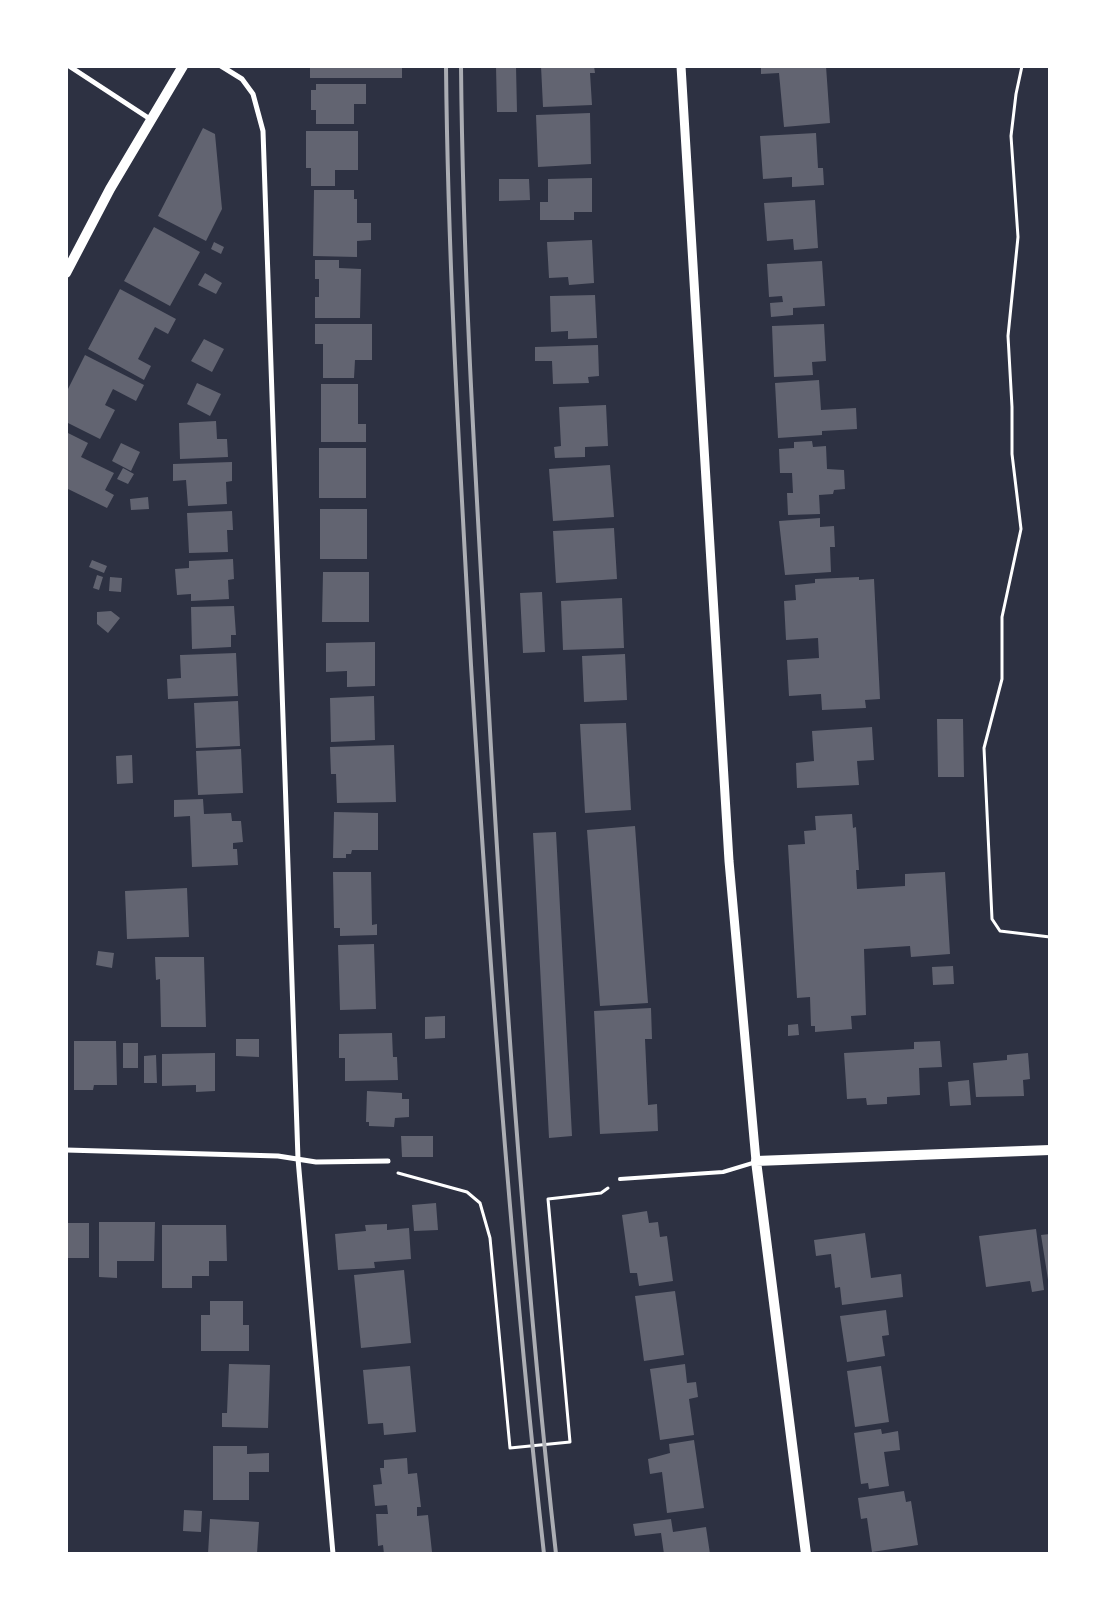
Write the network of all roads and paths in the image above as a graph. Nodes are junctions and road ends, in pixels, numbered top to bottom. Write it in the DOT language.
graph roads {
  1 [pos="69,66"];
  2 [pos="183,66"];
  3 [pos="222,66"];
  4 [pos="680,66"];
  5 [pos="1022,66"];
  6 [pos="150,119"];
  7 [pos="66,273"];
  8 [pos="1050,937"];
  9 [pos="66,1150"];
  10 [pos="1050,1150"];
  11 [pos="298,1159"];
  12 [pos="388,1161"];
  13 [pos="756,1162"];
  14 [pos="620,1179"];
  15 [pos="333,1554"];
  16 [pos="806,1554"];
  1 -- 6 [label="street"];
  2 -- 6 [label="main road"];
  3 -- 11 [label="street"];
  4 -- 13 [label="street"];
  5 -- 8 [label="path"];
  6 -- 7 [label="main road"];
  9 -- 11 [label="street"];
  10 -- 13 [label="main road"];
  11 -- 12 [label="street"];
  11 -- 15 [label="street"];
  12 -- 14 [label="path"];
  13 -- 14 [label="lane"];
  13 -- 16 [label="main road"];
}
